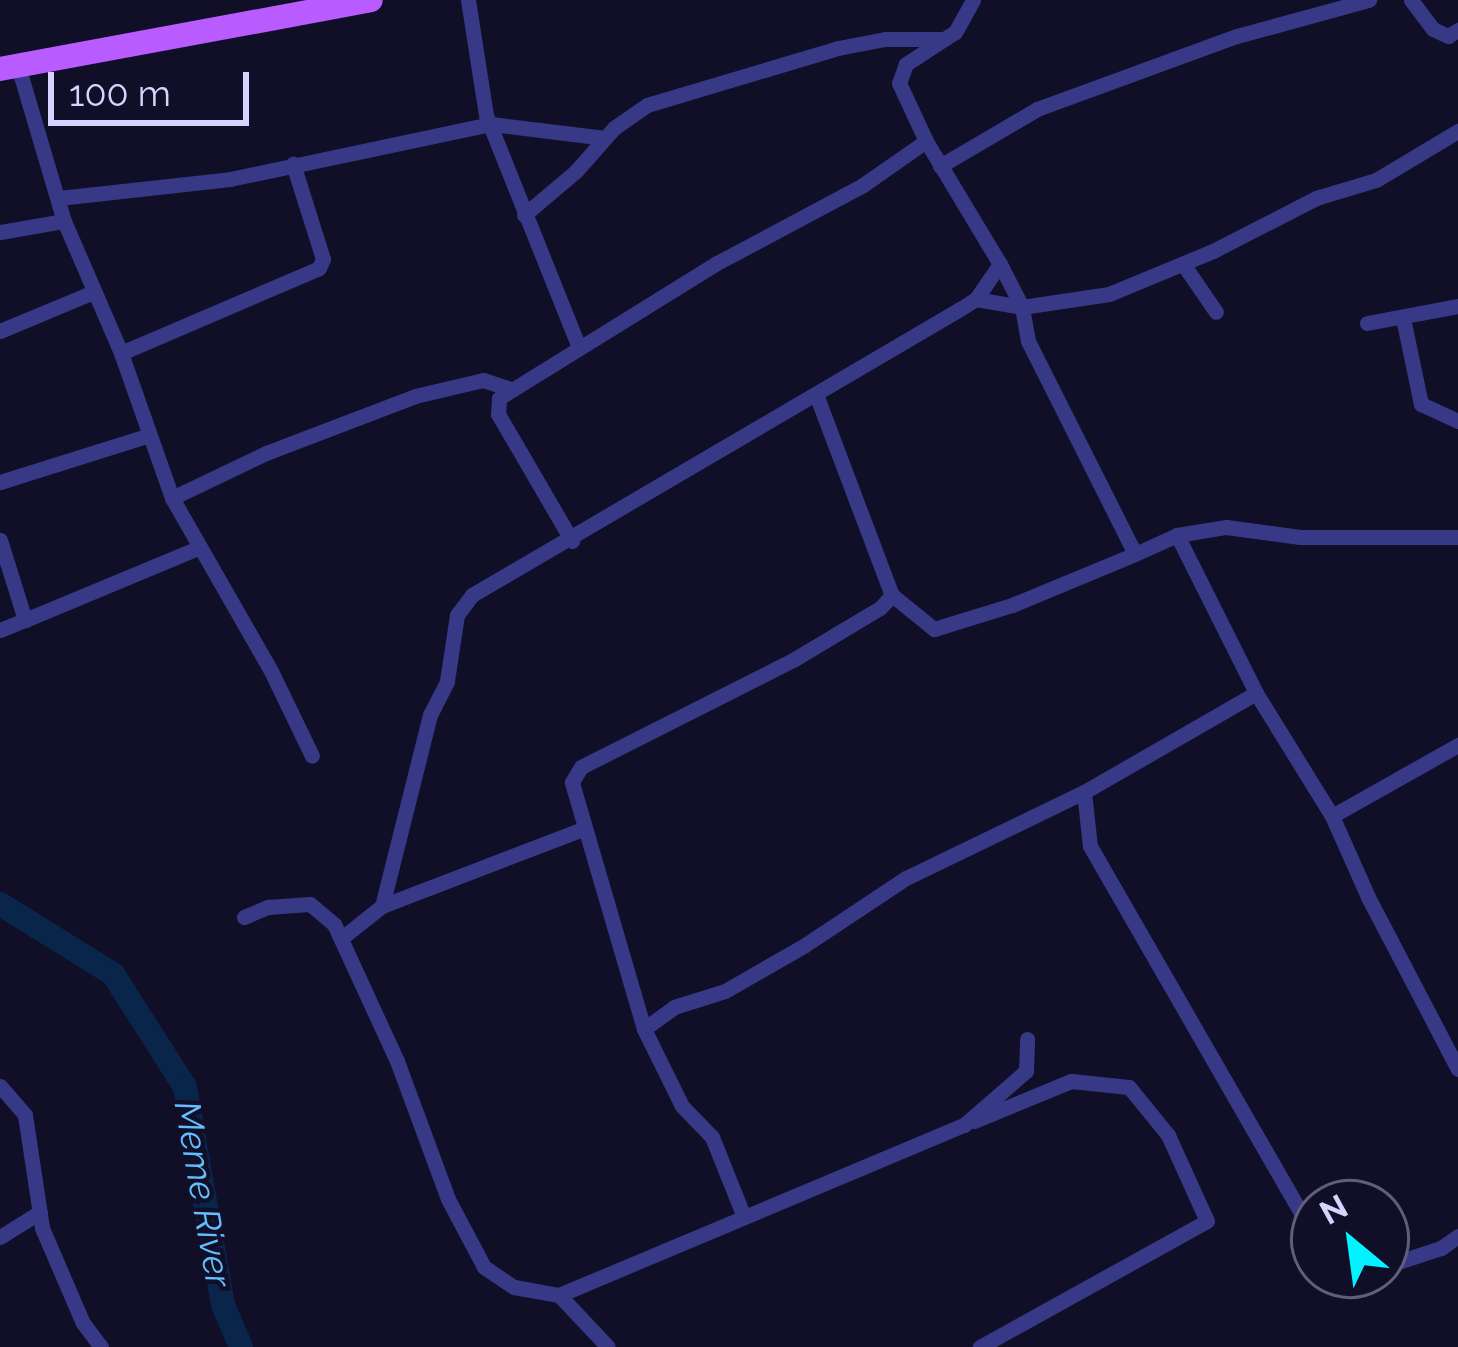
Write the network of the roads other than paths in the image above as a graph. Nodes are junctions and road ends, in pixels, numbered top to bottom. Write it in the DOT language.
graph roads {
  1 [pos="276,0"];
  2 [pos="371,0"];
  3 [pos="468,0"];
  4 [pos="973,0"];
  5 [pos="1369,0"];
  6 [pos="1411,0"];
  7 [pos="1458,30"];
  8 [pos="947,38"];
  9 [pos="6,64"];
  10 [pos="491,124"];
  11 [pos="1458,130"];
  12 [pos="605,138"];
  13 [pos="926,141"];
  14 [pos="293,164"];
  15 [pos="940,166"];
  16 [pos="59,198"];
  17 [pos="524,215"];
  18 [pos="64,221"];
  19 [pos="0,232"];
  20 [pos="1000,264"];
  21 [pos="1184,264"];
  22 [pos="91,293"];
  23 [pos="976,299"];
  24 [pos="1458,306"];
  25 [pos="1022,307"];
  26 [pos="1216,311"];
  27 [pos="1402,318"];
  28 [pos="1367,323"];
  29 [pos="0,331"];
  30 [pos="579,348"];
  31 [pos="121,353"];
  32 [pos="510,389"];
  33 [pos="817,397"];
  34 [pos="1458,421"];
  35 [pos="147,436"];
  36 [pos="0,482"];
  37 [pos="172,498"];
  38 [pos="1177,535"];
  39 [pos="1458,537"];
  40 [pos="0,540"];
  41 [pos="572,541"];
  42 [pos="198,548"];
  43 [pos="1135,554"];
  44 [pos="892,595"];
  45 [pos="26,620"];
  46 [pos="0,630"];
  47 [pos="1256,693"];
  48 [pos="1458,745"];
  49 [pos="312,755"];
  50 [pos="1084,792"];
  51 [pos="1333,816"];
  52 [pos="583,829"];
  53 [pos="382,906"];
  54 [pos="244,917"];
  55 [pos="343,937"];
  56 [pos="644,1029"];
  57 [pos="1027,1039"];
  58 [pos="1452,1039"];
  59 [pos="1458,1069"];
  60 [pos="0,1086"];
  61 [pos="964,1125"];
  62 [pos="1290,1193"];
  63 [pos="40,1212"];
  64 [pos="744,1217"];
  65 [pos="1458,1236"];
  66 [pos="0,1237"];
  67 [pos="1410,1258"];
  68 [pos="559,1295"];
  69 [pos="101,1347"];
  70 [pos="608,1347"];
  71 [pos="980,1347"];
  1 -- 9 [label="main road"];
  2 -- 9 [label="main road"];
  3 -- 10 [label="street"];
  4 -- 8 [label="street"];
  5 -- 15 [label="street"];
  6 -- 7 [label="street"];
  8 -- 12 [label="street"];
  8 -- 13 [label="street"];
  9 -- 16 [label="street"];
  10 -- 12 [label="street"];
  10 -- 14 [label="street"];
  10 -- 17 [label="street"];
  11 -- 21 [label="street"];
  12 -- 17 [label="street"];
  13 -- 15 [label="street"];
  13 -- 30 [label="street"];
  14 -- 16 [label="street"];
  14 -- 31 [label="street"];
  15 -- 20 [label="street"];
  16 -- 18 [label="street"];
  17 -- 30 [label="street"];
  18 -- 19 [label="street"];
  18 -- 22 [label="street"];
  20 -- 23 [label="street"];
  20 -- 25 [label="street"];
  21 -- 25 [label="street"];
  21 -- 26 [label="street"];
  22 -- 29 [label="street"];
  22 -- 31 [label="street"];
  23 -- 25 [label="street"];
  23 -- 33 [label="street"];
  24 -- 27 [label="street"];
  25 -- 43 [label="street"];
  27 -- 28 [label="street"];
  27 -- 34 [label="street"];
  30 -- 32 [label="street"];
  31 -- 35 [label="street"];
  32 -- 37 [label="street"];
  32 -- 41 [label="street"];
  33 -- 41 [label="street"];
  33 -- 44 [label="street"];
  35 -- 36 [label="street"];
  35 -- 37 [label="street"];
  37 -- 42 [label="street"];
  38 -- 39 [label="street"];
  38 -- 43 [label="street"];
  38 -- 47 [label="street"];
  40 -- 45 [label="street"];
  41 -- 53 [label="street"];
  42 -- 45 [label="street"];
  42 -- 49 [label="street"];
  43 -- 44 [label="street"];
  44 -- 52 [label="street"];
  45 -- 46 [label="street"];
  47 -- 50 [label="street"];
  47 -- 51 [label="street"];
  48 -- 51 [label="street"];
  50 -- 56 [label="street"];
  50 -- 62 [label="street"];
  51 -- 58 [label="street"];
  52 -- 53 [label="street"];
  52 -- 56 [label="street"];
  53 -- 55 [label="street"];
  54 -- 55 [label="street"];
  55 -- 68 [label="street"];
  56 -- 64 [label="street"];
  57 -- 61 [label="street"];
  58 -- 59 [label="street"];
  60 -- 63 [label="street"];
  61 -- 64 [label="street"];
  61 -- 71 [label="street"];
  63 -- 66 [label="street"];
  63 -- 69 [label="street"];
  64 -- 68 [label="street"];
  65 -- 67 [label="street"];
  68 -- 70 [label="street"];
}
